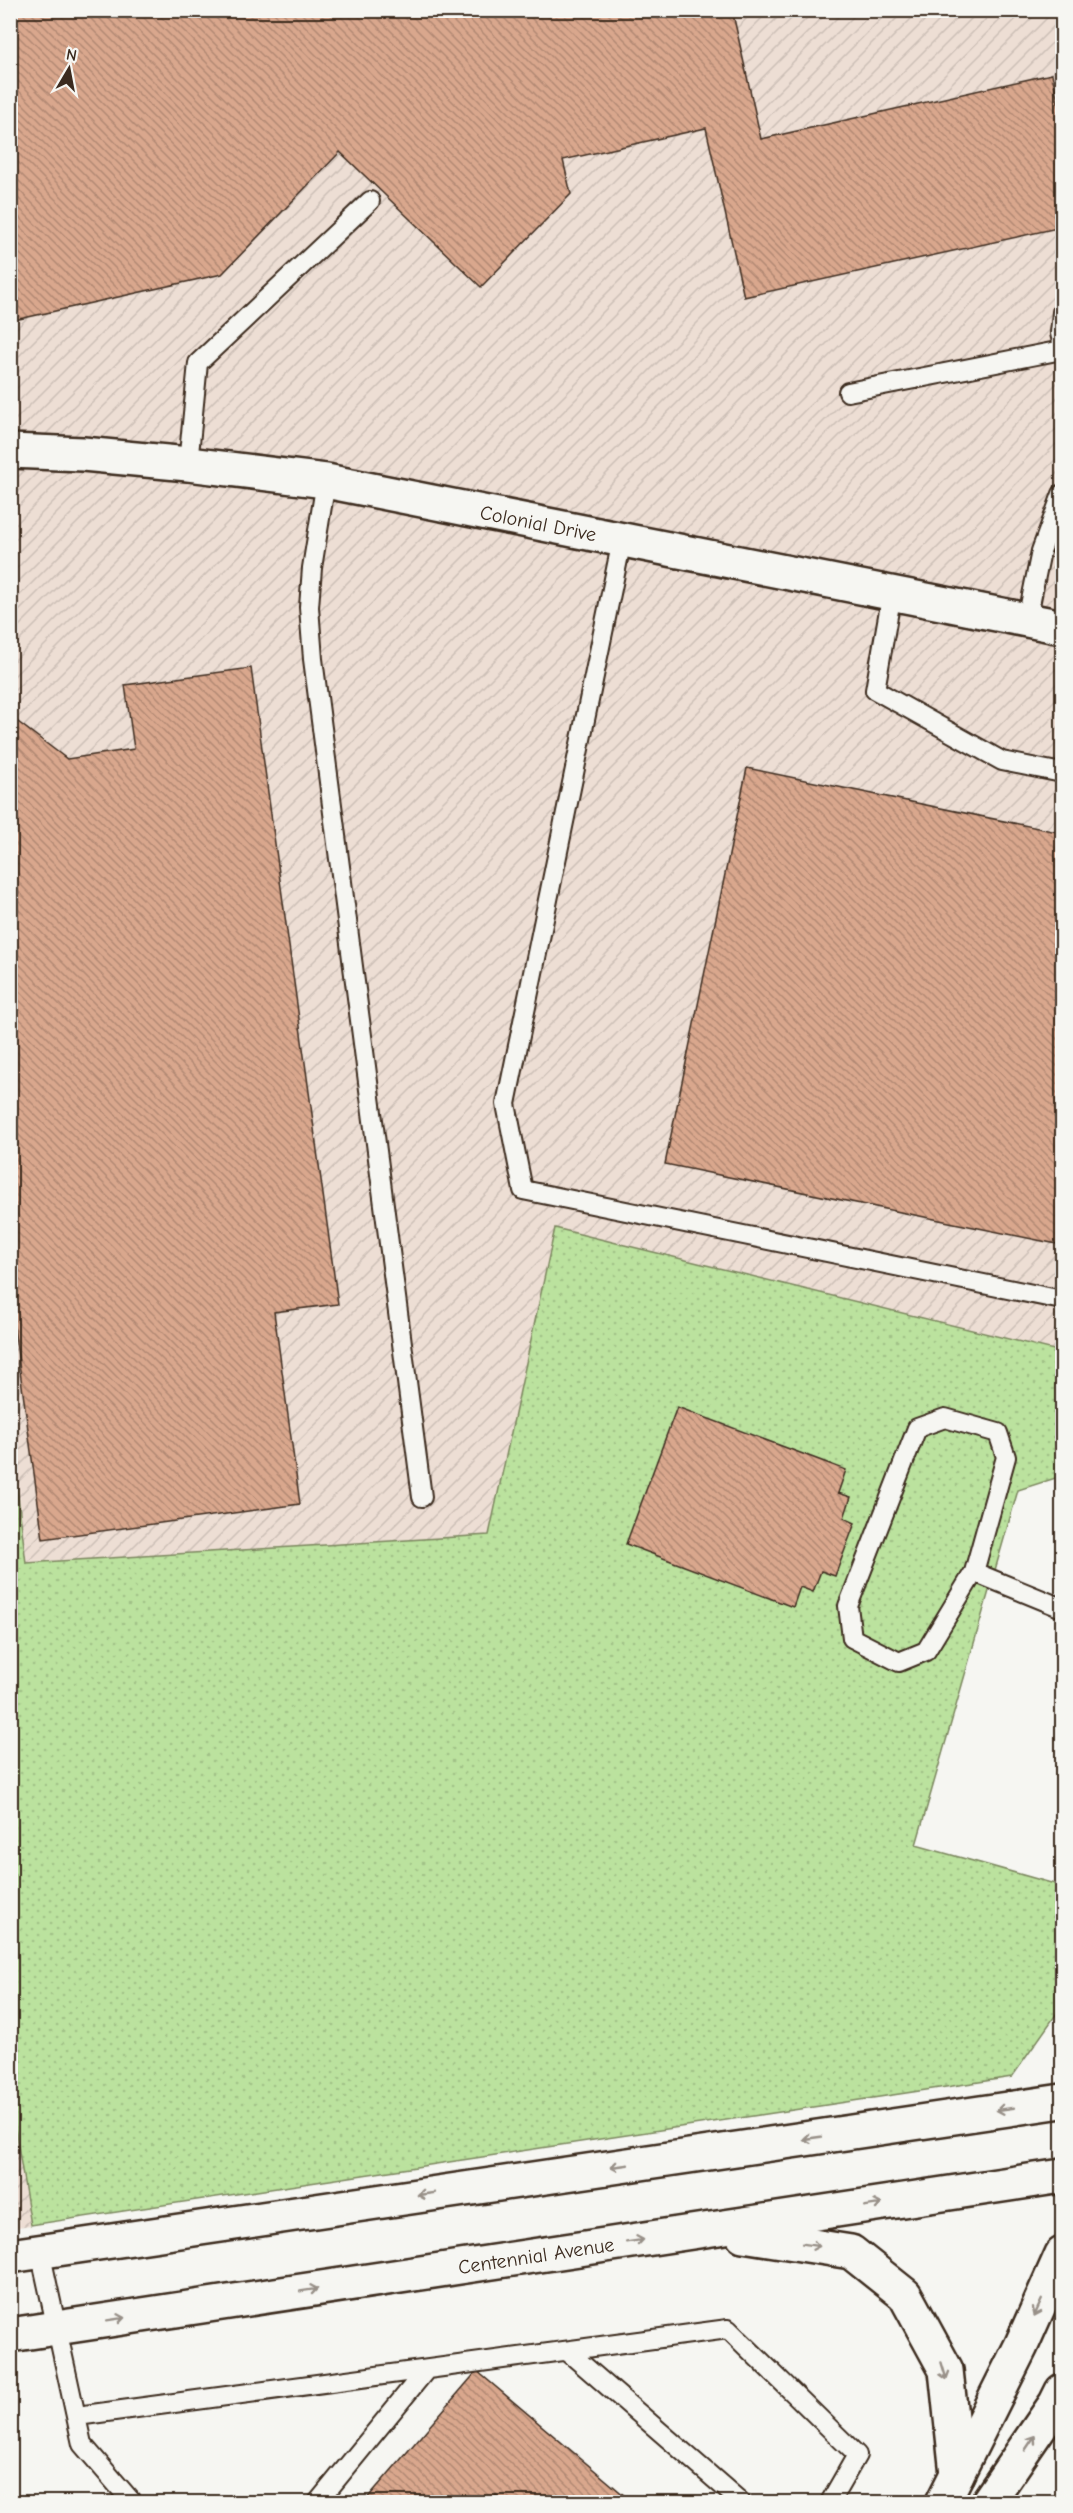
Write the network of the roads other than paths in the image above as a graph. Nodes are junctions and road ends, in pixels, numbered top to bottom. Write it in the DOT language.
graph roads {
  1 [pos="370,201"];
  2 [pos="1062,312"];
  3 [pos="1062,342"];
  4 [pos="1062,350"];
  5 [pos="848,392"];
  6 [pos="10,452"];
  7 [pos="188,464"];
  8 [pos="326,481"];
  9 [pos="1062,494"];
  10 [pos="622,540"];
  11 [pos="892,593"];
  12 [pos="1028,620"];
  13 [pos="1062,627"];
  14 [pos="1062,773"];
  15 [pos="1062,1300"];
  16 [pos="423,1497"];
  17 [pos="974,1572"];
  18 [pos="1062,1608"];
  19 [pos="1062,2101"];
  20 [pos="1062,2176"];
  21 [pos="711,2230"];
  22 [pos="25,2253"];
  23 [pos="1062,2254"];
  24 [pos="58,2328"];
  25 [pos="10,2335"];
  26 [pos="567,2351"];
  27 [pos="426,2370"];
  28 [pos="1062,2391"];
  29 [pos="76,2416"];
  30 [pos="950,2488"];
  31 [pos="132,2502"];
  32 [pos="318,2502"];
  33 [pos="741,2502"];
  34 [pos="830,2502"];
  35 [pos="988,2502"];
  1 -- 7 [label="lane"];
  2 -- 3 [label="lane"];
  4 -- 5 [label="lane"];
  6 -- 7 [label="main road, Colonial Drive"];
  7 -- 8 [label="main road, Colonial Drive"];
  8 -- 10 [label="main road, Colonial Drive"];
  8 -- 16 [label="lane"];
  9 -- 12 [label="lane"];
  10 -- 11 [label="main road, Colonial Drive"];
  10 -- 15 [label="lane"];
  11 -- 12 [label="main road, Colonial Drive"];
  11 -- 14 [label="lane"];
  12 -- 13 [label="main road, Colonial Drive"];
  17 -- 17 [label="lane"];
  17 -- 18 [label="lane"];
  19 -- 22 [label="main road, one-way"];
  21 -- 20 [label="main road, Centennial Avenue, one-way"];
  24 -- 21 [label="main road, Centennial Avenue, one-way"];
  21 -- 30 [label="main road, one-way"];
  22 -- 24 [label="lane"];
  23 -- 30 [label="main road, one-way"];
  24 -- 25 [label="main road, Centennial Avenue"];
  24 -- 29 [label="lane"];
  26 -- 27 [label="lane"];
  26 -- 33 [label="lane"];
  26 -- 34 [label="lane"];
  27 -- 29 [label="lane"];
  27 -- 32 [label="lane"];
  35 -- 28 [label="main road, one-way"];
  29 -- 31 [label="lane"];
}
